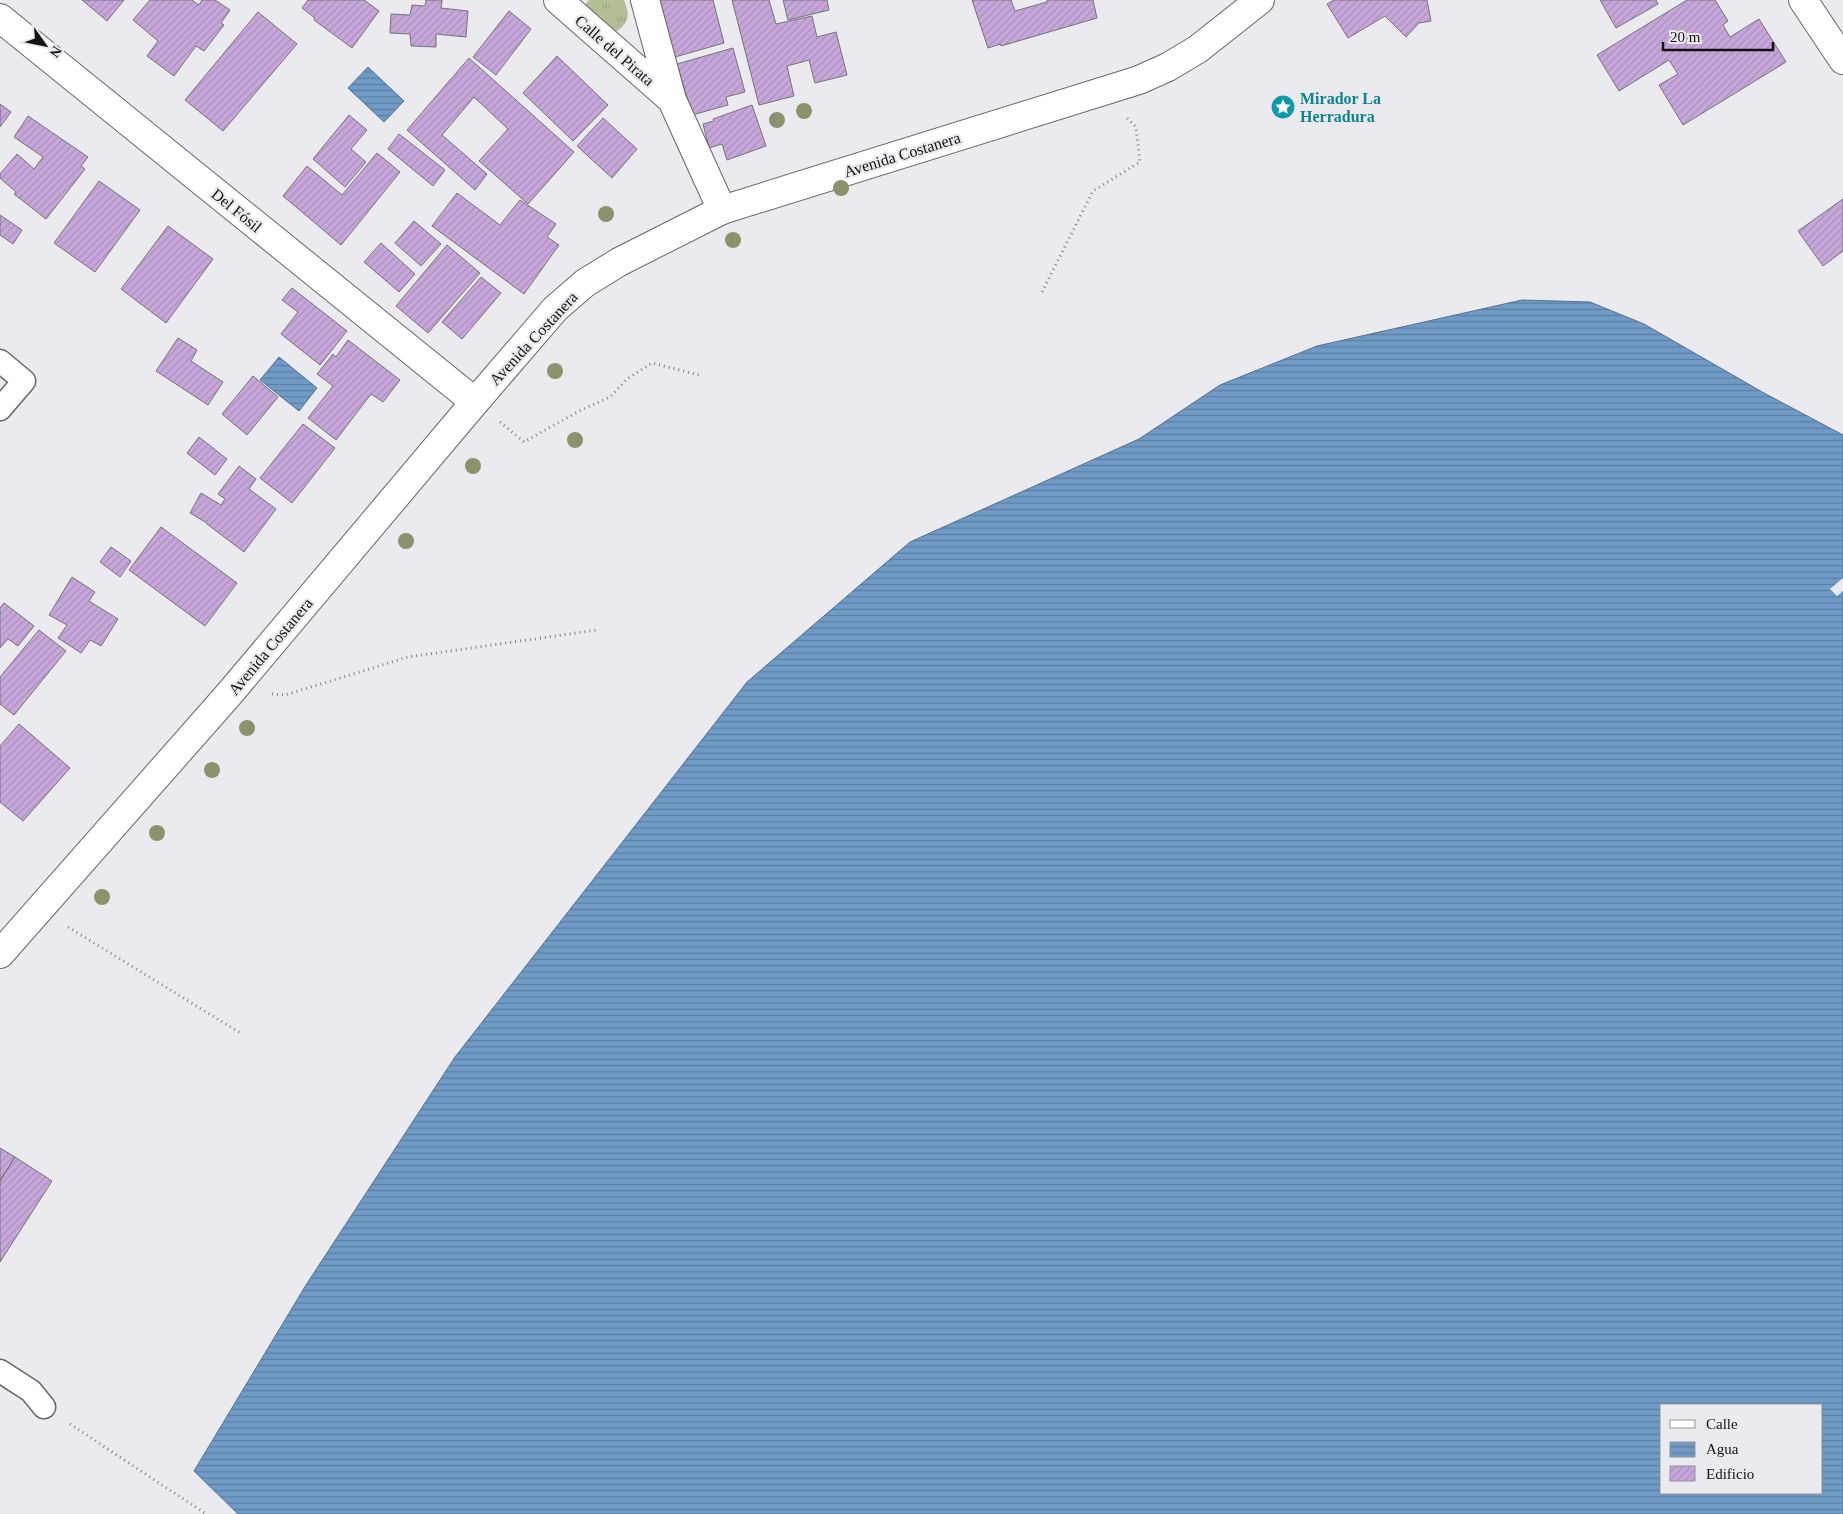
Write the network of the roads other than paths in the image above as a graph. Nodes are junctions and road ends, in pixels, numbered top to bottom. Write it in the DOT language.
graph roads {
  1 [pos="558,0"];
  2 [pos="645,0"];
  3 [pos="1260,0"];
  4 [pos="1803,0"];
  5 [pos="0,18"];
  6 [pos="1843,60"];
  7 [pos="672,100"];
  8 [pos="722,210"];
  9 [pos="0,362"];
  10 [pos="475,402"];
  11 [pos="0,409"];
  12 [pos="0,954"];
  13 [pos="0,1371"];
  14 [pos="44,1407"];
  1 -- 7 [label="main road, Calle del Pirata"];
  2 -- 7 [label="main road"];
  3 -- 8 [label="main road, Avenida Costanera"];
  4 -- 6 [label="main road"];
  5 -- 10 [label="main road, Del Fósil"];
  7 -- 8 [label="main road"];
  8 -- 10 [label="main road, Avenida Costanera"];
  9 -- 11 [label="lane"];
  10 -- 12 [label="main road, Avenida Costanera"];
  13 -- 14 [label="lane"];
}
